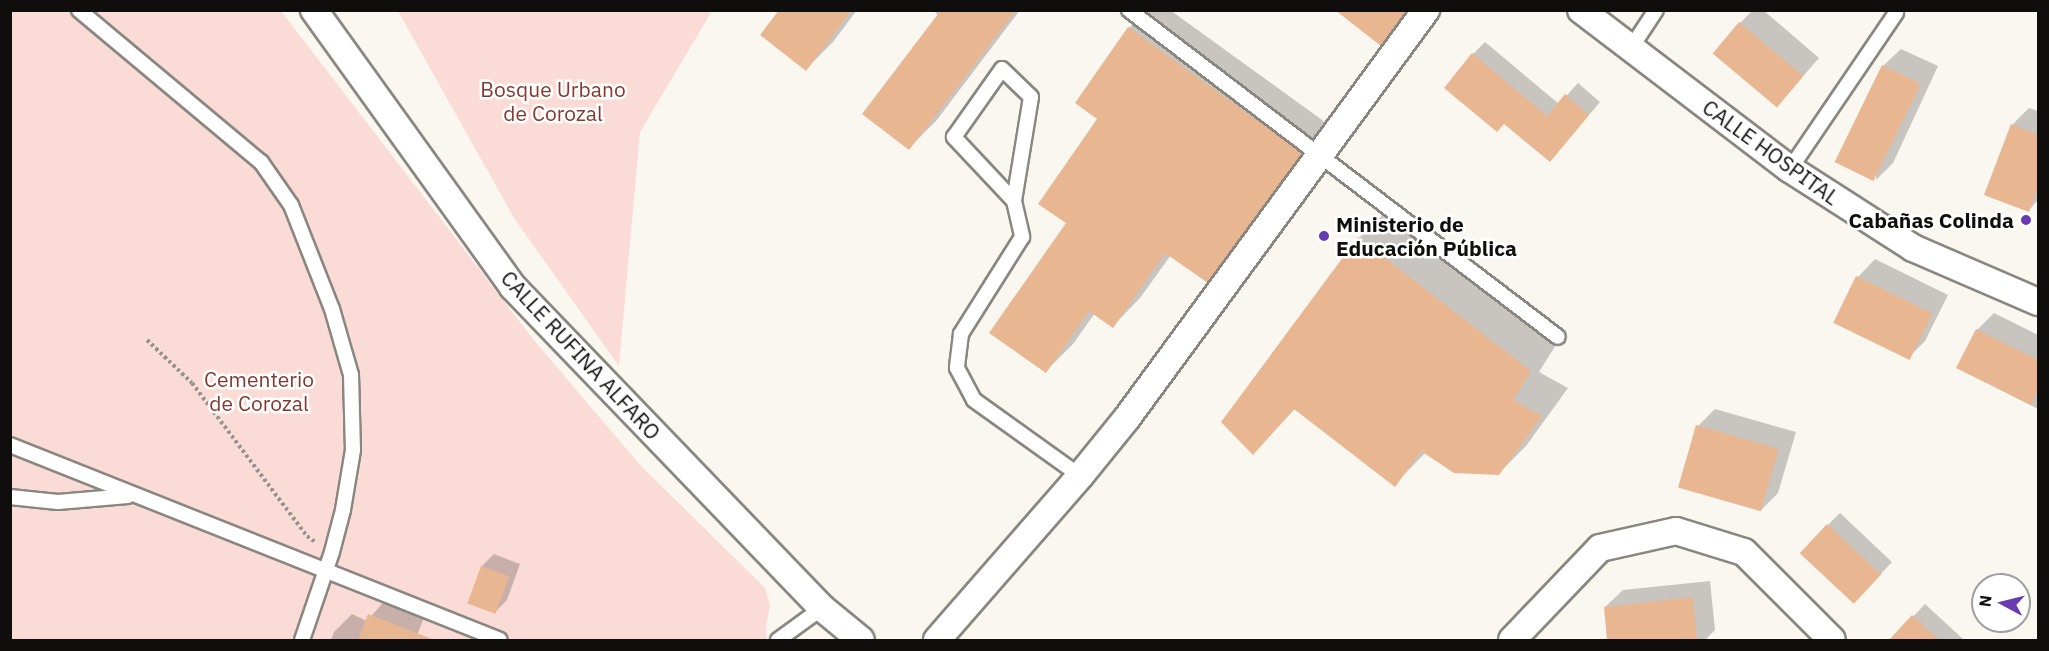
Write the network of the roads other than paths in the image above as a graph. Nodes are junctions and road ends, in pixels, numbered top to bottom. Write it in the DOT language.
graph roads {
  1 [pos="79,10"];
  2 [pos="314,10"];
  3 [pos="1129,10"];
  4 [pos="1426,10"];
  5 [pos="1581,10"];
  6 [pos="1656,10"];
  7 [pos="1896,13"];
  8 [pos="1631,48"];
  9 [pos="1318,155"];
  10 [pos="1790,169"];
  11 [pos="1014,201"];
  12 [pos="2038,302"];
  13 [pos="1558,337"];
  14 [pos="10,445"];
  15 [pos="1080,476"];
  16 [pos="133,496"];
  17 [pos="10,497"];
  18 [pos="327,570"];
  19 [pos="822,608"];
  20 [pos="302,640"];
  21 [pos="500,640"];
  22 [pos="778,640"];
  23 [pos="861,640"];
  24 [pos="937,640"];
  25 [pos="1512,640"];
  26 [pos="1832,640"];
  1 -- 18 [label="lane"];
  2 -- 19 [label="street, CALLE RUFINA ALFARO"];
  3 -- 9 [label="lane"];
  4 -- 9 [label="street"];
  5 -- 8 [label="street, CALLE HOSPITAL"];
  6 -- 8 [label="lane"];
  7 -- 10 [label="lane"];
  8 -- 10 [label="street, CALLE HOSPITAL"];
  9 -- 13 [label="lane"];
  9 -- 15 [label="street"];
  10 -- 12 [label="street, CALLE HOSPITAL"];
  11 -- 11 [label="lane"];
  11 -- 15 [label="lane"];
  14 -- 16 [label="lane"];
  15 -- 24 [label="street"];
  16 -- 17 [label="lane"];
  16 -- 18 [label="lane"];
  18 -- 20 [label="lane"];
  18 -- 21 [label="lane"];
  19 -- 22 [label="lane"];
  19 -- 23 [label="street, CALLE RUFINA ALFARO"];
  25 -- 26 [label="street"];
}
